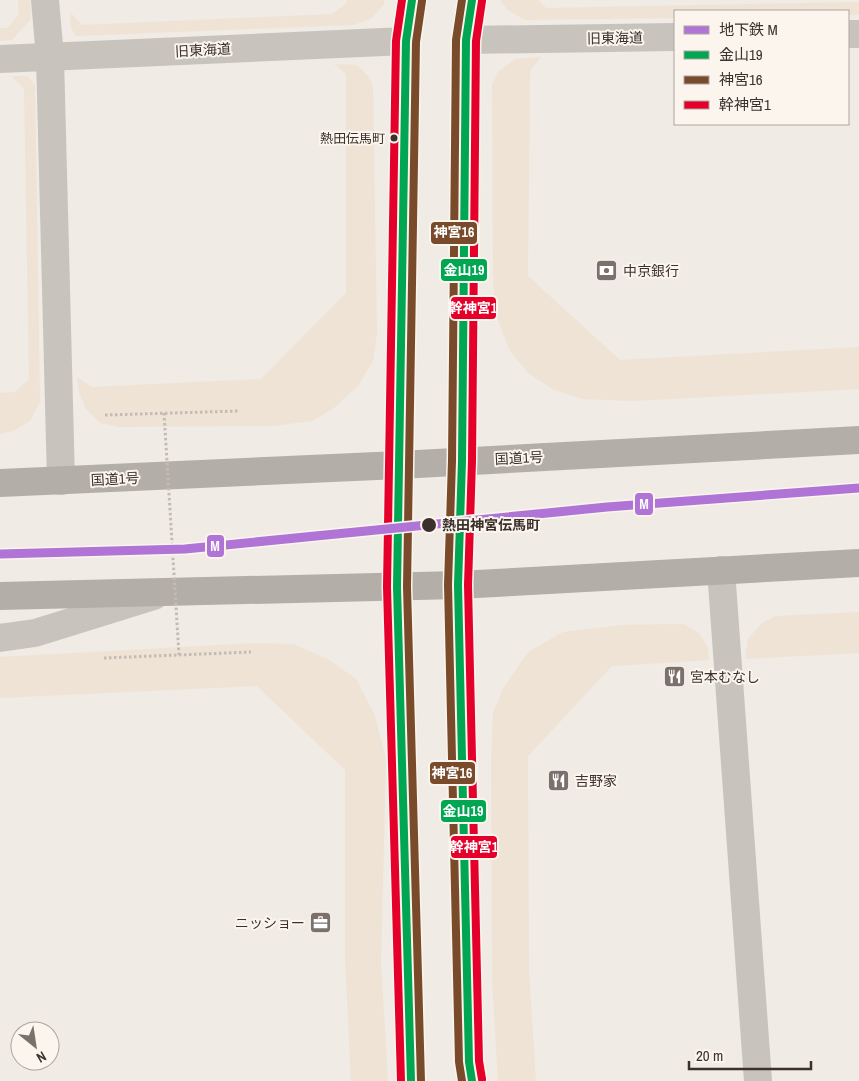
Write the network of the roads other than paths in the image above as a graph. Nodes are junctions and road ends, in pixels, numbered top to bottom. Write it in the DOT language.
graph roads {
  1 [pos="45,0"];
  2 [pos="412,0"];
  3 [pos="472,0"];
  4 [pos="674,37"];
  5 [pos="466,40"];
  6 [pos="406,41"];
  7 [pos="50,57"];
  8 [pos="0,59"];
  9 [pos="859,440"];
  10 [pos="462,461"];
  11 [pos="399,465"];
  12 [pos="60,481"];
  13 [pos="0,483"];
  14 [pos="859,563"];
  15 [pos="721,570"];
  16 [pos="458,585"];
  17 [pos="398,587"];
  18 [pos="169,591"];
  19 [pos="0,596"];
  20 [pos="0,638"];
  21 [pos="411,1081"];
  22 [pos="472,1081"];
  23 [pos="758,1081"];
  1 -- 7 [label="street"];
  2 -- 6 [label="main road"];
  3 -- 5 [label="main road"];
  4 -- 5 [label="street, 旧東海道"];
  5 -- 10 [label="main road"];
  6 -- 7 [label="street, 旧東海道"];
  6 -- 11 [label="main road"];
  7 -- 8 [label="street, 旧東海道"];
  7 -- 12 [label="street"];
  9 -- 10 [label="highway, 国道1号"];
  10 -- 11 [label="highway, 国道1号"];
  10 -- 16 [label="main road"];
  11 -- 12 [label="highway, 国道1号"];
  11 -- 17 [label="main road"];
  12 -- 13 [label="highway, 国道1号"];
  14 -- 15 [label="highway"];
  15 -- 16 [label="highway"];
  15 -- 23 [label="street"];
  16 -- 17 [label="highway"];
  16 -- 22 [label="main road"];
  17 -- 18 [label="highway"];
  17 -- 21 [label="main road"];
  18 -- 19 [label="highway"];
  18 -- 20 [label="street"];
}
